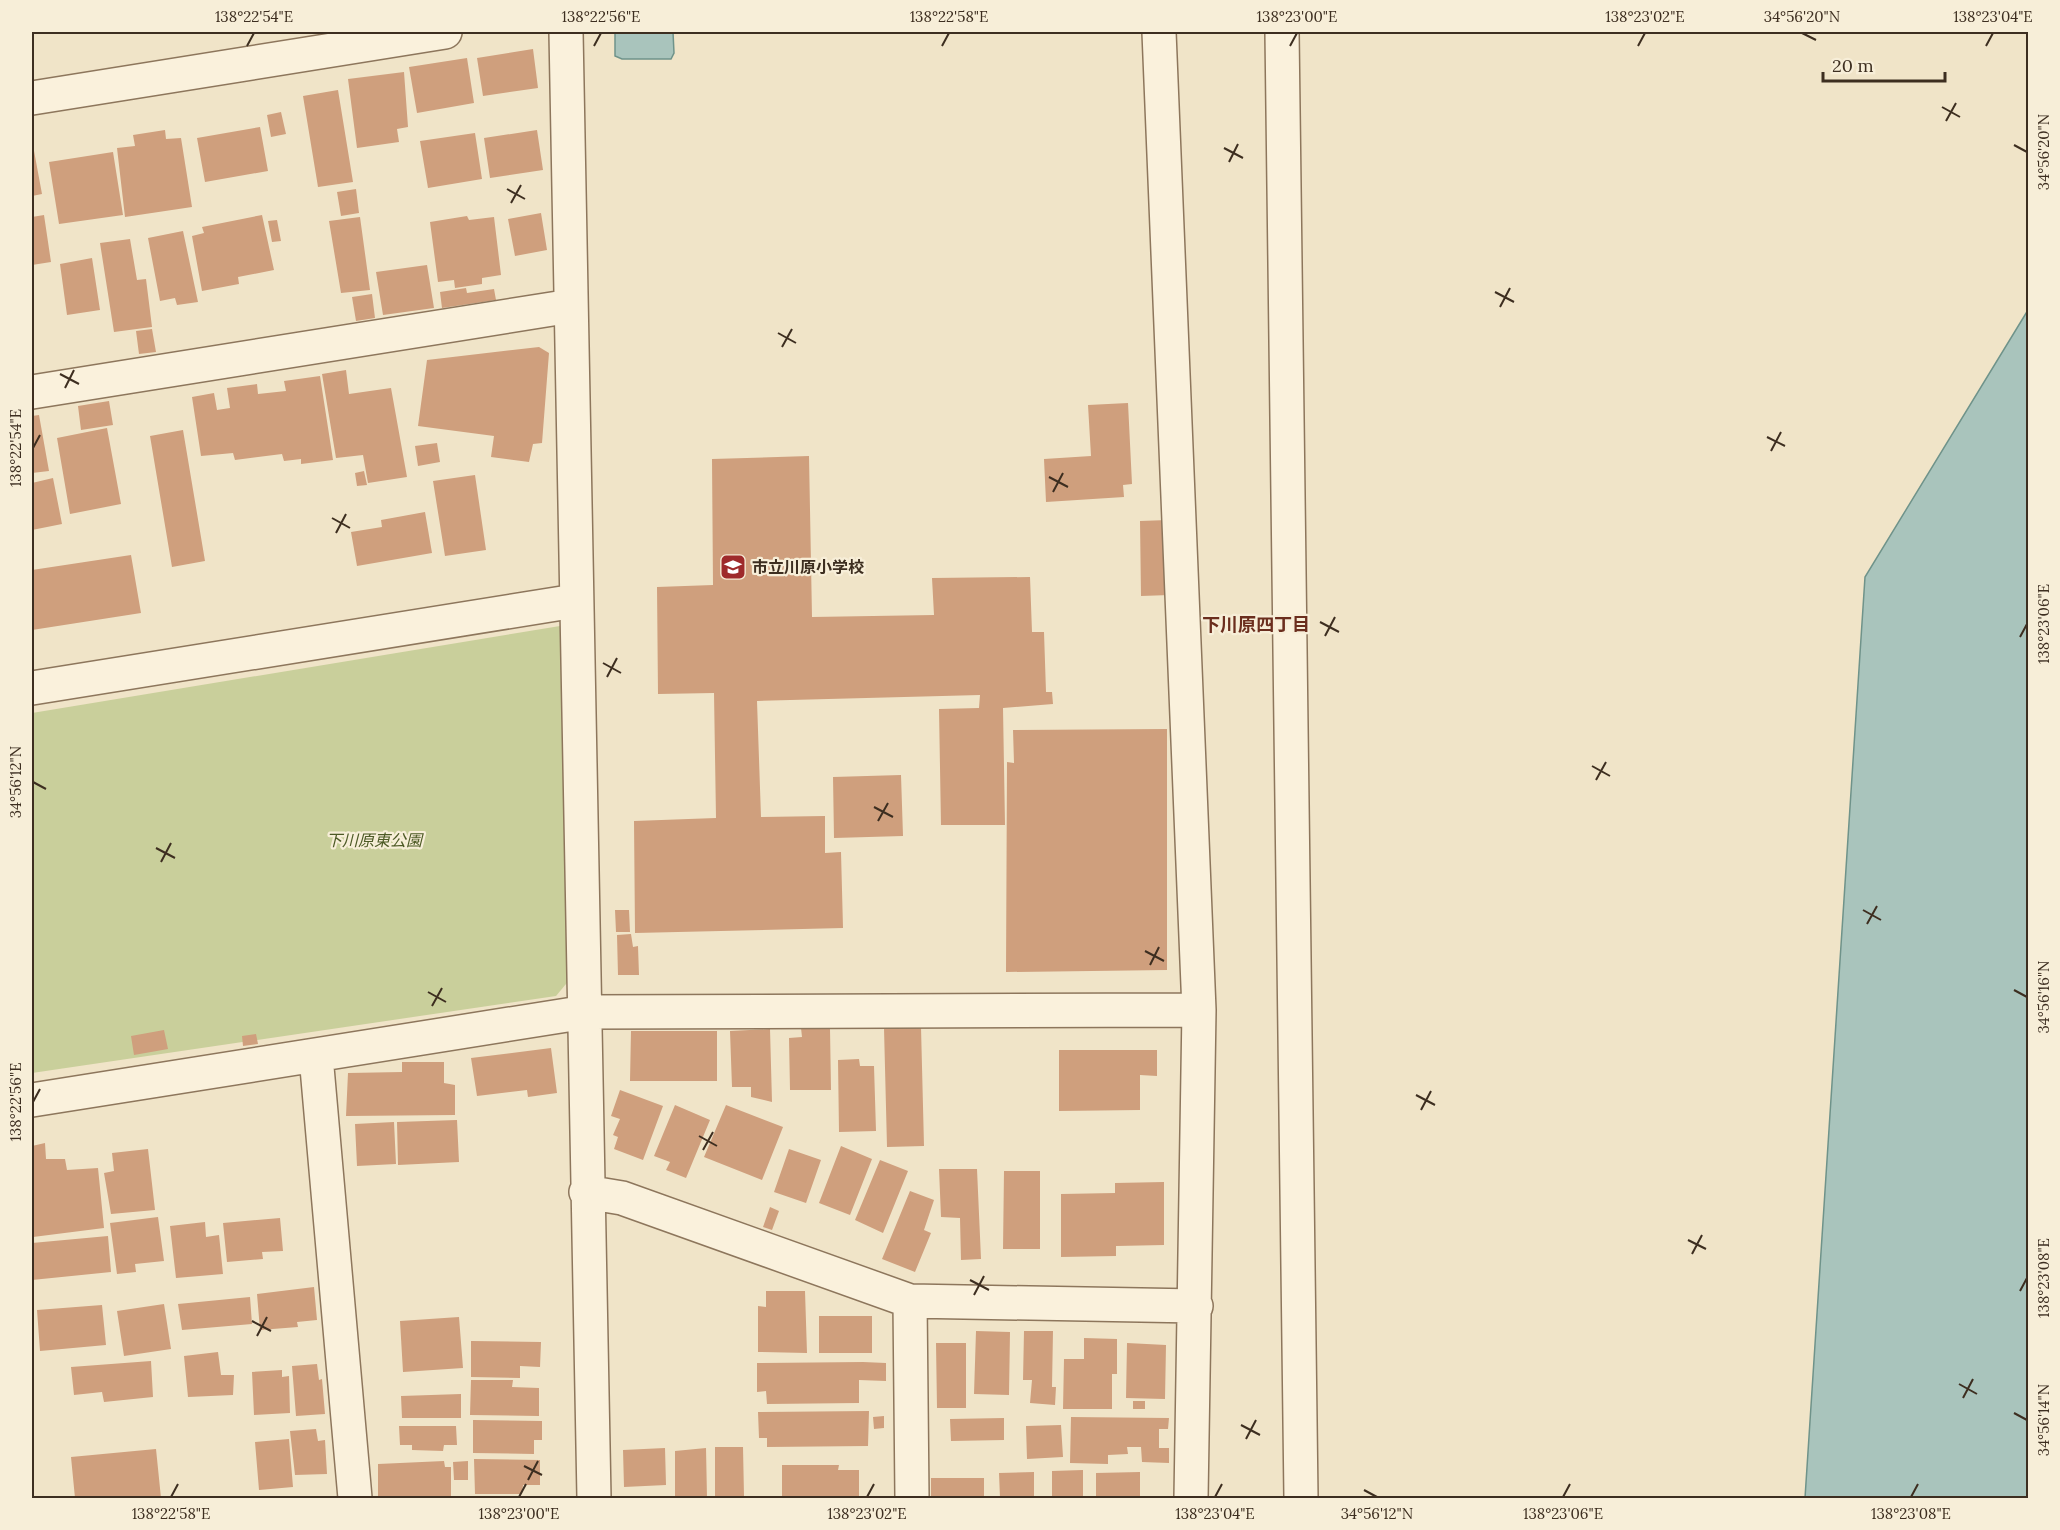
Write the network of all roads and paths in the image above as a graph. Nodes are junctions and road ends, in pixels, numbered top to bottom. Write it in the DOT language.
graph roads {
  1 [pos="445,32"];
  2 [pos="566,32"];
  3 [pos="1159,32"];
  4 [pos="1282,32"];
  5 [pos="32,98"];
  6 [pos="571,306"];
  7 [pos="32,392"];
  8 [pos="575,601"];
  9 [pos="32,688"];
  10 [pos="1199,1010"];
  11 [pos="586,1012"];
  12 [pos="316,1056"];
  13 [pos="32,1100"];
  14 [pos="586,1192"];
  15 [pos="910,1301"];
  16 [pos="1196,1306"];
  17 [pos="355,1498"];
  18 [pos="594,1498"];
  19 [pos="912,1498"];
  20 [pos="1191,1498"];
  21 [pos="1301,1498"];
  1 -- 5 [label="street"];
  2 -- 6 [label="street"];
  3 -- 10 [label="street"];
  4 -- 21 [label="street"];
  6 -- 7 [label="street"];
  6 -- 8 [label="street"];
  8 -- 9 [label="street"];
  8 -- 11 [label="street"];
  10 -- 11 [label="street"];
  10 -- 16 [label="street"];
  11 -- 12 [label="street"];
  11 -- 14 [label="street"];
  12 -- 13 [label="street"];
  12 -- 17 [label="street"];
  14 -- 15 [label="street"];
  14 -- 18 [label="street"];
  15 -- 16 [label="street"];
  15 -- 19 [label="street"];
  16 -- 20 [label="street"];
}
